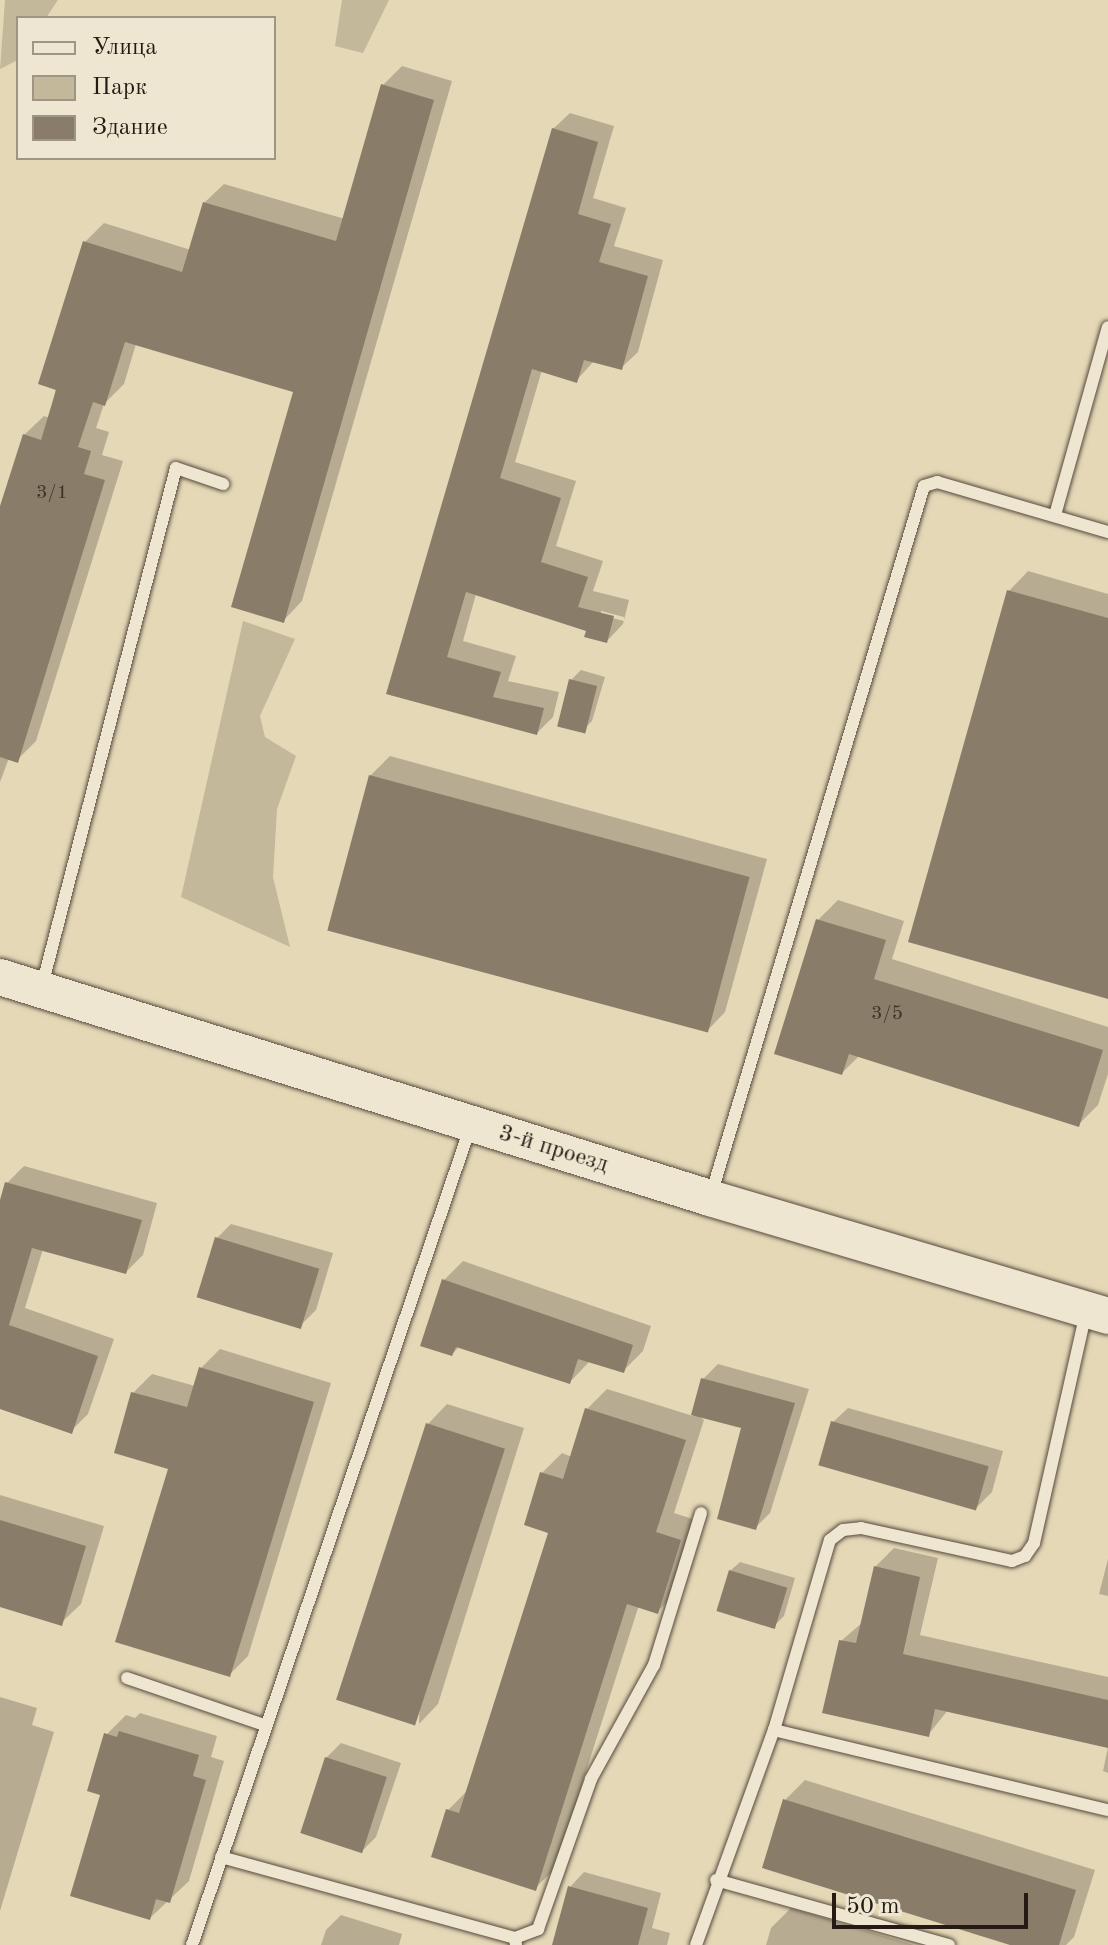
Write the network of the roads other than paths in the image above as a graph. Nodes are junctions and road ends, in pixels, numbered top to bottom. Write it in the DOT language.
graph roads {
  1 [pos="1108,327"];
  2 [pos="223,484"];
  3 [pos="1055,515"];
  4 [pos="1108,532"];
  5 [pos="0,977"];
  6 [pos="41,989"];
  7 [pos="472,1124"];
  8 [pos="710,1198"];
  9 [pos="1097,1313"];
  10 [pos="701,1513"];
  11 [pos="127,1678"];
  12 [pos="264,1725"];
  13 [pos="774,1730"];
  14 [pos="1108,1810"];
  15 [pos="221,1857"];
  16 [pos="716,1880"];
  17 [pos="516,1942"];
  18 [pos="192,1945"];
  19 [pos="696,1945"];
  20 [pos="949,1945"];
  1 -- 3 [label="lane"];
  2 -- 6 [label="lane"];
  3 -- 4 [label="lane"];
  3 -- 8 [label="lane"];
  5 -- 6 [label="street, 3-й проезд"];
  6 -- 7 [label="street, 3-й проезд"];
  7 -- 8 [label="street, 3-й проезд"];
  7 -- 12 [label="lane"];
  8 -- 9 [label="street, 3-й проезд"];
  9 -- 13 [label="lane"];
  10 -- 17 [label="lane"];
  11 -- 12 [label="lane"];
  12 -- 15 [label="lane"];
  13 -- 14 [label="lane"];
  13 -- 16 [label="lane"];
  15 -- 17 [label="lane"];
  15 -- 18 [label="lane"];
  16 -- 19 [label="lane"];
  16 -- 20 [label="lane"];
}
